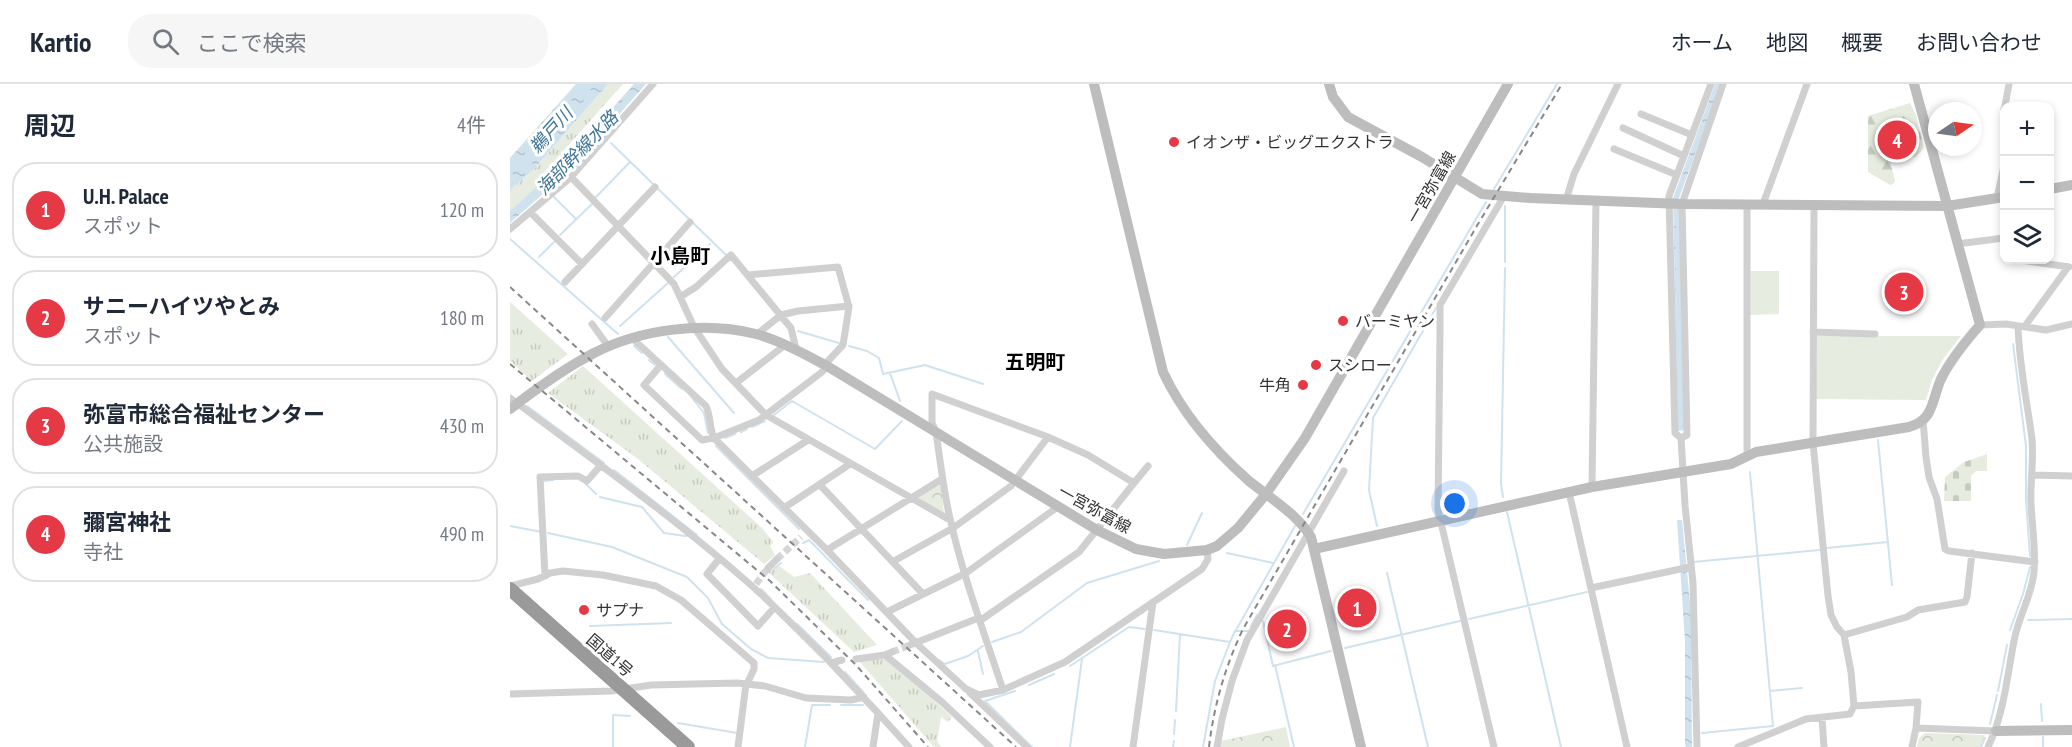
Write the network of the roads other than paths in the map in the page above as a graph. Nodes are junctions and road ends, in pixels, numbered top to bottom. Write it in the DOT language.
graph roads {
  1 [pos="653,84"];
  2 [pos="1094,84"];
  3 [pos="1329,84"];
  4 [pos="1508,84"];
  5 [pos="1618,84"];
  6 [pos="1711,84"];
  7 [pos="1723,84"];
  8 [pos="1807,84"];
  9 [pos="1914,84"];
  10 [pos="2009,84"];
  11 [pos="2006,102"];
  12 [pos="1641,114"];
  13 [pos="1623,128"];
  14 [pos="1692,135"];
  15 [pos="1614,149"];
  16 [pos="1684,156"];
  17 [pos="1677,175"];
  18 [pos="571,177"];
  19 [pos="1454,178"];
  20 [pos="2072,185"];
  21 [pos="655,187"];
  22 [pos="2054,188"];
  23 [pos="1504,196"];
  24 [pos="2000,197"];
  25 [pos="1566,200"];
  26 [pos="1596,201"];
  27 [pos="1676,204"];
  28 [pos="1747,204"];
  29 [pos="1763,204"];
  30 [pos="1814,206"];
  31 [pos="1947,206"];
  32 [pos="530,212"];
  33 [pos="690,222"];
  34 [pos="618,225"];
  35 [pos="510,229"];
  36 [pos="2000,239"];
  37 [pos="1957,244"];
  38 [pos="655,262"];
  39 [pos="582,264"];
  40 [pos="2049,264"];
  41 [pos="2070,267"];
  42 [pos="748,275"];
  43 [pos="565,282"];
  44 [pos="680,297"];
  45 [pos="849,306"];
  46 [pos="781,315"];
  47 [pos="605,318"];
  48 [pos="592,324"];
  49 [pos="2072,324"];
  50 [pos="1980,325"];
  51 [pos="2022,326"];
  52 [pos="694,327"];
  53 [pos="1813,332"];
  54 [pos="756,334"];
  55 [pos="1875,334"];
  56 [pos="633,339"];
  57 [pos="785,345"];
  58 [pos="608,346"];
  59 [pos="796,349"];
  60 [pos="661,365"];
  61 [pos="827,366"];
  62 [pos="736,383"];
  63 [pos="512,404"];
  64 [pos="766,415"];
  65 [pos="1923,420"];
  66 [pos="936,432"];
  67 [pos="1048,437"];
  68 [pos="714,438"];
  69 [pos="1681,438"];
  70 [pos="808,440"];
  71 [pos="1813,443"];
  72 [pos="1747,455"];
  73 [pos="850,464"];
  74 [pos="601,465"];
  75 [pos="1148,466"];
  76 [pos="1683,470"];
  77 [pos="1344,471"];
  78 [pos="2032,474"];
  79 [pos="752,476"];
  80 [pos="2072,476"];
  81 [pos="942,479"];
  82 [pos="1016,479"];
  83 [pos="1134,483"];
  84 [pos="820,485"];
  85 [pos="1592,487"];
  86 [pos="1569,492"];
  87 [pos="1266,494"];
  88 [pos="911,498"];
  89 [pos="1059,506"];
  90 [pos="784,508"];
  91 [pos="950,519"];
  92 [pos="1441,520"];
  93 [pos="953,528"];
  94 [pos="862,529"];
  95 [pos="1097,530"];
  96 [pos="1308,532"];
  97 [pos="1314,549"];
  98 [pos="827,550"];
  99 [pos="1207,550"];
  100 [pos="1972,553"];
  101 [pos="719,559"];
  102 [pos="777,559"];
  103 [pos="894,561"];
  104 [pos="2035,561"];
  105 [pos="768,568"];
  106 [pos="1686,568"];
  107 [pos="966,573"];
  108 [pos="545,576"];
  109 [pos="510,588"];
  110 [pos="1591,588"];
  111 [pos="923,594"];
  112 [pos="1153,602"];
  113 [pos="774,608"];
  114 [pos="887,612"];
  115 [pos="981,620"];
  116 [pos="1845,635"];
  117 [pos="913,644"];
  118 [pos="856,659"];
  119 [pos="842,660"];
  120 [pos="831,663"];
  121 [pos="746,684"];
  122 [pos="623,688"];
  123 [pos="966,689"];
  124 [pos="1003,690"];
  125 [pos="510,694"];
  126 [pos="864,697"];
  127 [pos="1854,706"];
  128 [pos="878,713"];
  129 [pos="1822,718"];
  130 [pos="1916,728"];
  131 [pos="2072,730"];
  132 [pos="1996,731"];
  133 [pos="688,747"];
  134 [pos="738,747"];
  135 [pos="873,747"];
  136 [pos="909,747"];
  137 [pos="990,747"];
  138 [pos="1027,747"];
  139 [pos="1133,747"];
  140 [pos="1217,747"];
  141 [pos="1361,747"];
  142 [pos="1494,747"];
  143 [pos="1627,747"];
  144 [pos="1697,747"];
  145 [pos="1738,747"];
  146 [pos="1824,747"];
  147 [pos="1912,747"];
  148 [pos="1988,747"];
  1 -- 18 [label="street"];
  2 -- 87 [label="street"];
  3 -- 19 [label="street"];
  4 -- 19 [label="street, 一宮弥富線"];
  5 -- 25 [label="street"];
  6 -- 14 [label="street"];
  7 -- 27 [label="street"];
  8 -- 29 [label="street"];
  9 -- 31 [label="street"];
  10 -- 11 [label="street"];
  12 -- 14 [label="street"];
  13 -- 16 [label="street"];
  14 -- 16 [label="street"];
  15 -- 17 [label="street"];
  16 -- 17 [label="street"];
  17 -- 27 [label="street"];
  18 -- 32 [label="street"];
  18 -- 34 [label="street"];
  19 -- 23 [label="street"];
  19 -- 87 [label="street, 一宮弥富線"];
  20 -- 22 [label="street"];
  21 -- 34 [label="street"];
  23 -- 25 [label="street"];
  23 -- 92 [label="street"];
  24 -- 31 [label="street"];
  25 -- 26 [label="street"];
  26 -- 27 [label="street"];
  26 -- 85 [label="street"];
  27 -- 28 [label="street"];
  27 -- 69 [label="street"];
  27 -- 69 [label="street"];
  28 -- 29 [label="street"];
  28 -- 72 [label="street"];
  29 -- 30 [label="street"];
  30 -- 31 [label="street"];
  30 -- 53 [label="street"];
  31 -- 37 [label="street"];
  32 -- 35 [label="street"];
  32 -- 39 [label="street"];
  33 -- 38 [label="street"];
  34 -- 38 [label="street"];
  34 -- 39 [label="street"];
  36 -- 37 [label="street"];
  37 -- 50 [label="street"];
  38 -- 44 [label="street"];
  38 -- 47 [label="street"];
  39 -- 43 [label="street"];
  40 -- 41 [label="street"];
  41 -- 51 [label="street"];
  42 -- 44 [label="street"];
  42 -- 45 [label="street"];
  42 -- 46 [label="street"];
  44 -- 52 [label="street"];
  45 -- 46 [label="street"];
  45 -- 61 [label="street"];
  46 -- 54 [label="street"];
  46 -- 59 [label="street"];
  48 -- 58 [label="street"];
  49 -- 51 [label="street"];
  50 -- 51 [label="street"];
  50 -- 65 [label="street"];
  51 -- 78 [label="street"];
  52 -- 54 [label="street, 一宮弥富線"];
  52 -- 56 [label="street, 一宮弥富線"];
  52 -- 62 [label="street"];
  53 -- 55 [label="street"];
  53 -- 71 [label="street"];
  54 -- 57 [label="street, 一宮弥富線"];
  56 -- 58 [label="street, 一宮弥富線"];
  56 -- 60 [label="street"];
  57 -- 59 [label="street, 一宮弥富線"];
  57 -- 62 [label="street"];
  58 -- 63 [label="street, 一宮弥富線"];
  59 -- 61 [label="street, 一宮弥富線"];
  60 -- 68 [label="street"];
  60 -- 68 [label="street"];
  61 -- 64 [label="street"];
  61 -- 66 [label="street, 一宮弥富線"];
  62 -- 64 [label="street"];
  63 -- 74 [label="street"];
  64 -- 68 [label="street"];
  64 -- 70 [label="street"];
  65 -- 71 [label="street"];
  65 -- 100 [label="street"];
  66 -- 67 [label="street"];
  66 -- 81 [label="street"];
  66 -- 82 [label="street, 一宮弥富線"];
  67 -- 82 [label="street"];
  67 -- 83 [label="street"];
  68 -- 79 [label="street"];
  69 -- 76 [label="street"];
  70 -- 73 [label="street"];
  70 -- 79 [label="street"];
  71 -- 72 [label="street"];
  71 -- 116 [label="street"];
  72 -- 76 [label="street"];
  73 -- 84 [label="street"];
  73 -- 88 [label="street"];
  74 -- 101 [label="street"];
  74 -- 108 [label="street"];
  75 -- 83 [label="street"];
  76 -- 85 [label="street"];
  76 -- 106 [label="street"];
  77 -- 96 [label="street"];
  78 -- 80 [label="street"];
  78 -- 104 [label="street"];
  79 -- 90 [label="street"];
  81 -- 88 [label="street"];
  81 -- 91 [label="street"];
  82 -- 89 [label="street, 一宮弥富線"];
  82 -- 93 [label="street"];
  83 -- 95 [label="street"];
  84 -- 90 [label="street"];
  84 -- 94 [label="street"];
  85 -- 86 [label="street"];
  86 -- 92 [label="street"];
  86 -- 110 [label="street"];
  87 -- 96 [label="street"];
  87 -- 99 [label="street, 一宮弥富線"];
  88 -- 91 [label="street"];
  88 -- 94 [label="street"];
  89 -- 95 [label="street, 一宮弥富線"];
  89 -- 107 [label="street"];
  90 -- 98 [label="street"];
  91 -- 93 [label="street"];
  92 -- 97 [label="street"];
  92 -- 142 [label="street"];
  93 -- 103 [label="street"];
  93 -- 107 [label="street"];
  94 -- 98 [label="street"];
  94 -- 103 [label="street"];
  95 -- 99 [label="street, 一宮弥富線"];
  95 -- 115 [label="street"];
  96 -- 97 [label="street"];
  96 -- 140 [label="street"];
  97 -- 141 [label="street"];
  98 -- 114 [label="street"];
  99 -- 112 [label="street"];
  100 -- 104 [label="street"];
  100 -- 116 [label="street"];
  101 -- 113 [label="street"];
  101 -- 113 [label="street"];
  102 -- 105 [label="street"];
  103 -- 111 [label="street"];
  104 -- 132 [label="street"];
  106 -- 110 [label="street"];
  106 -- 144 [label="street"];
  107 -- 111 [label="street"];
  107 -- 115 [label="street"];
  108 -- 109 [label="street"];
  108 -- 121 [label="street"];
  109 -- 122 [label="highway, 国道1号"];
  110 -- 143 [label="street"];
  111 -- 114 [label="street"];
  112 -- 124 [label="street"];
  112 -- 139 [label="street"];
  113 -- 120 [label="street"];
  114 -- 117 [label="street"];
  115 -- 117 [label="street"];
  115 -- 124 [label="street"];
  116 -- 127 [label="street"];
  117 -- 123 [label="street"];
  118 -- 137 [label="street"];
  119 -- 120 [label="street"];
  120 -- 126 [label="street"];
  121 -- 122 [label="street"];
  121 -- 126 [label="street"];
  121 -- 134 [label="street"];
  122 -- 125 [label="street"];
  122 -- 133 [label="highway, 国道1号"];
  123 -- 124 [label="street"];
  123 -- 138 [label="street"];
  126 -- 128 [label="street"];
  127 -- 129 [label="street"];
  127 -- 130 [label="street"];
  128 -- 135 [label="street"];
  128 -- 136 [label="street"];
  129 -- 145 [label="street"];
  129 -- 146 [label="street"];
  130 -- 132 [label="street"];
  130 -- 147 [label="street"];
  131 -- 132 [label="street"];
  132 -- 148 [label="street"];
}
